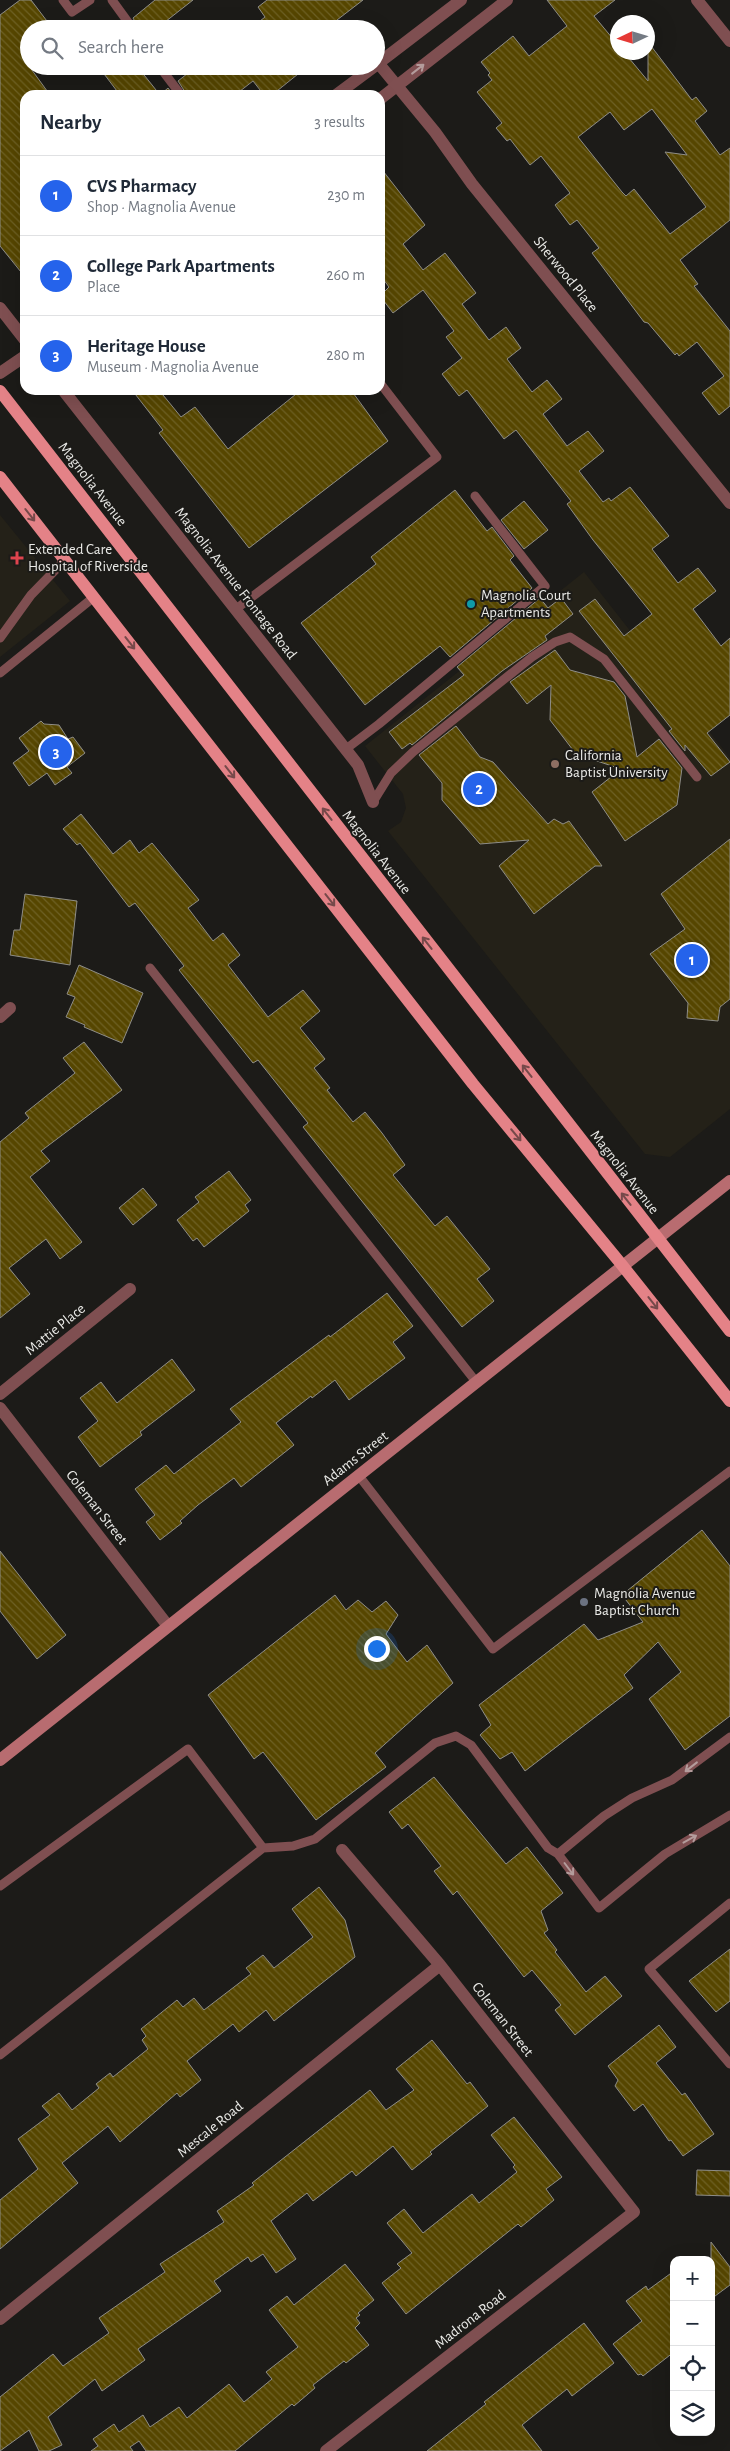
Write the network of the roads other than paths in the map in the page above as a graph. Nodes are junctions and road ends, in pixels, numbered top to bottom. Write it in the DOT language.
graph roads {
  1 [pos="63,0"];
  2 [pos="90,0"];
  3 [pos="112,0"];
  4 [pos="460,0"];
  5 [pos="506,0"];
  6 [pos="697,0"];
  7 [pos="126,20"];
  8 [pos="730,41"];
  9 [pos="385,59"];
  10 [pos="385,73"];
  11 [pos="166,75"];
  12 [pos="363,75"];
  13 [pos="397,86"];
  14 [pos="177,90"];
  15 [pos="343,90"];
  16 [pos="385,95"];
  17 [pos="0,308"];
  18 [pos="20,334"];
  19 [pos="20,359"];
  20 [pos="0,373"];
  21 [pos="385,389"];
  22 [pos="0,391"];
  23 [pos="68,395"];
  24 [pos="0,477"];
  25 [pos="475,496"];
  26 [pos="730,503"];
  27 [pos="65,560"];
  28 [pos="94,598"];
  29 [pos="236,609"];
  30 [pos="0,638"];
  31 [pos="0,673"];
  32 [pos="346,749"];
  33 [pos="697,777"];
  34 [pos="373,802"];
  35 [pos="150,968"];
  36 [pos="730,1181"];
  37 [pos="656,1238"];
  38 [pos="622,1264"];
  39 [pos="130,1289"];
  40 [pos="730,1331"];
  41 [pos="477,1383"];
  42 [pos="0,1394"];
  43 [pos="730,1401"];
  44 [pos="0,1408"];
  45 [pos="730,1471"];
  46 [pos="359,1476"];
  47 [pos="168,1626"];
  48 [pos="730,1737"];
  49 [pos="0,1760"];
  50 [pos="730,1815"];
  51 [pos="264,1848"];
  52 [pos="342,1850"];
  53 [pos="558,1854"];
  54 [pos="0,1886"];
  55 [pos="730,1904"];
  56 [pos="440,1965"];
  57 [pos="0,2055"];
  58 [pos="730,2064"];
  59 [pos="634,2212"];
  60 [pos="0,2319"];
  61 [pos="326,2451"];
  1 -- 2 [label="lane"];
  3 -- 7 [label="lane"];
  4 -- 9 [label="street"];
  13 -- 5 [label="street, one-way"];
  6 -- 8 [label="street"];
  10 -- 13 [label="street, Sherwood Place"];
  11 -- 14 [label="lane"];
  12 -- 15 [label="street"];
  13 -- 16 [label="street"];
  13 -- 26 [label="street, Sherwood Place"];
  17 -- 18 [label="street"];
  19 -- 20 [label="street"];
  21 -- 29 [label="lane"];
  37 -- 22 [label="main road, Magnolia Avenue, one-way"];
  23 -- 29 [label="street, Magnolia Avenue Frontage Road"];
  24 -- 27 [label="main road, one-way"];
  25 -- 32 [label="lane"];
  27 -- 28 [label="main road"];
  27 -- 30 [label="lane"];
  28 -- 31 [label="lane"];
  28 -- 38 [label="main road, one-way"];
  29 -- 32 [label="street, Magnolia Avenue Frontage Road"];
  32 -- 34 [label="street, Magnolia Avenue Frontage Road"];
  33 -- 34 [label="lane"];
  35 -- 41 [label="lane"];
  36 -- 37 [label="main road, Adams Street"];
  37 -- 38 [label="main road, Adams Street"];
  37 -- 40 [label="main road, Magnolia Avenue"];
  38 -- 41 [label="main road, Adams Street"];
  38 -- 43 [label="main road, one-way"];
  39 -- 42 [label="street, Mattie Place"];
  41 -- 46 [label="main road, Adams Street"];
  44 -- 47 [label="street, Coleman Street"];
  45 -- 46 [label="lane"];
  46 -- 47 [label="main road, Adams Street"];
  47 -- 49 [label="main road, Adams Street"];
  48 -- 53 [label="lane, one-way"];
  53 -- 50 [label="lane, one-way"];
  51 -- 53 [label="lane"];
  51 -- 54 [label="lane"];
  51 -- 57 [label="lane"];
  52 -- 56 [label="street, Coleman Street"];
  55 -- 58 [label="lane"];
  56 -- 59 [label="street, Coleman Street"];
  56 -- 60 [label="street, Mescale Road"];
  59 -- 61 [label="street, Madrona Road"];
}
